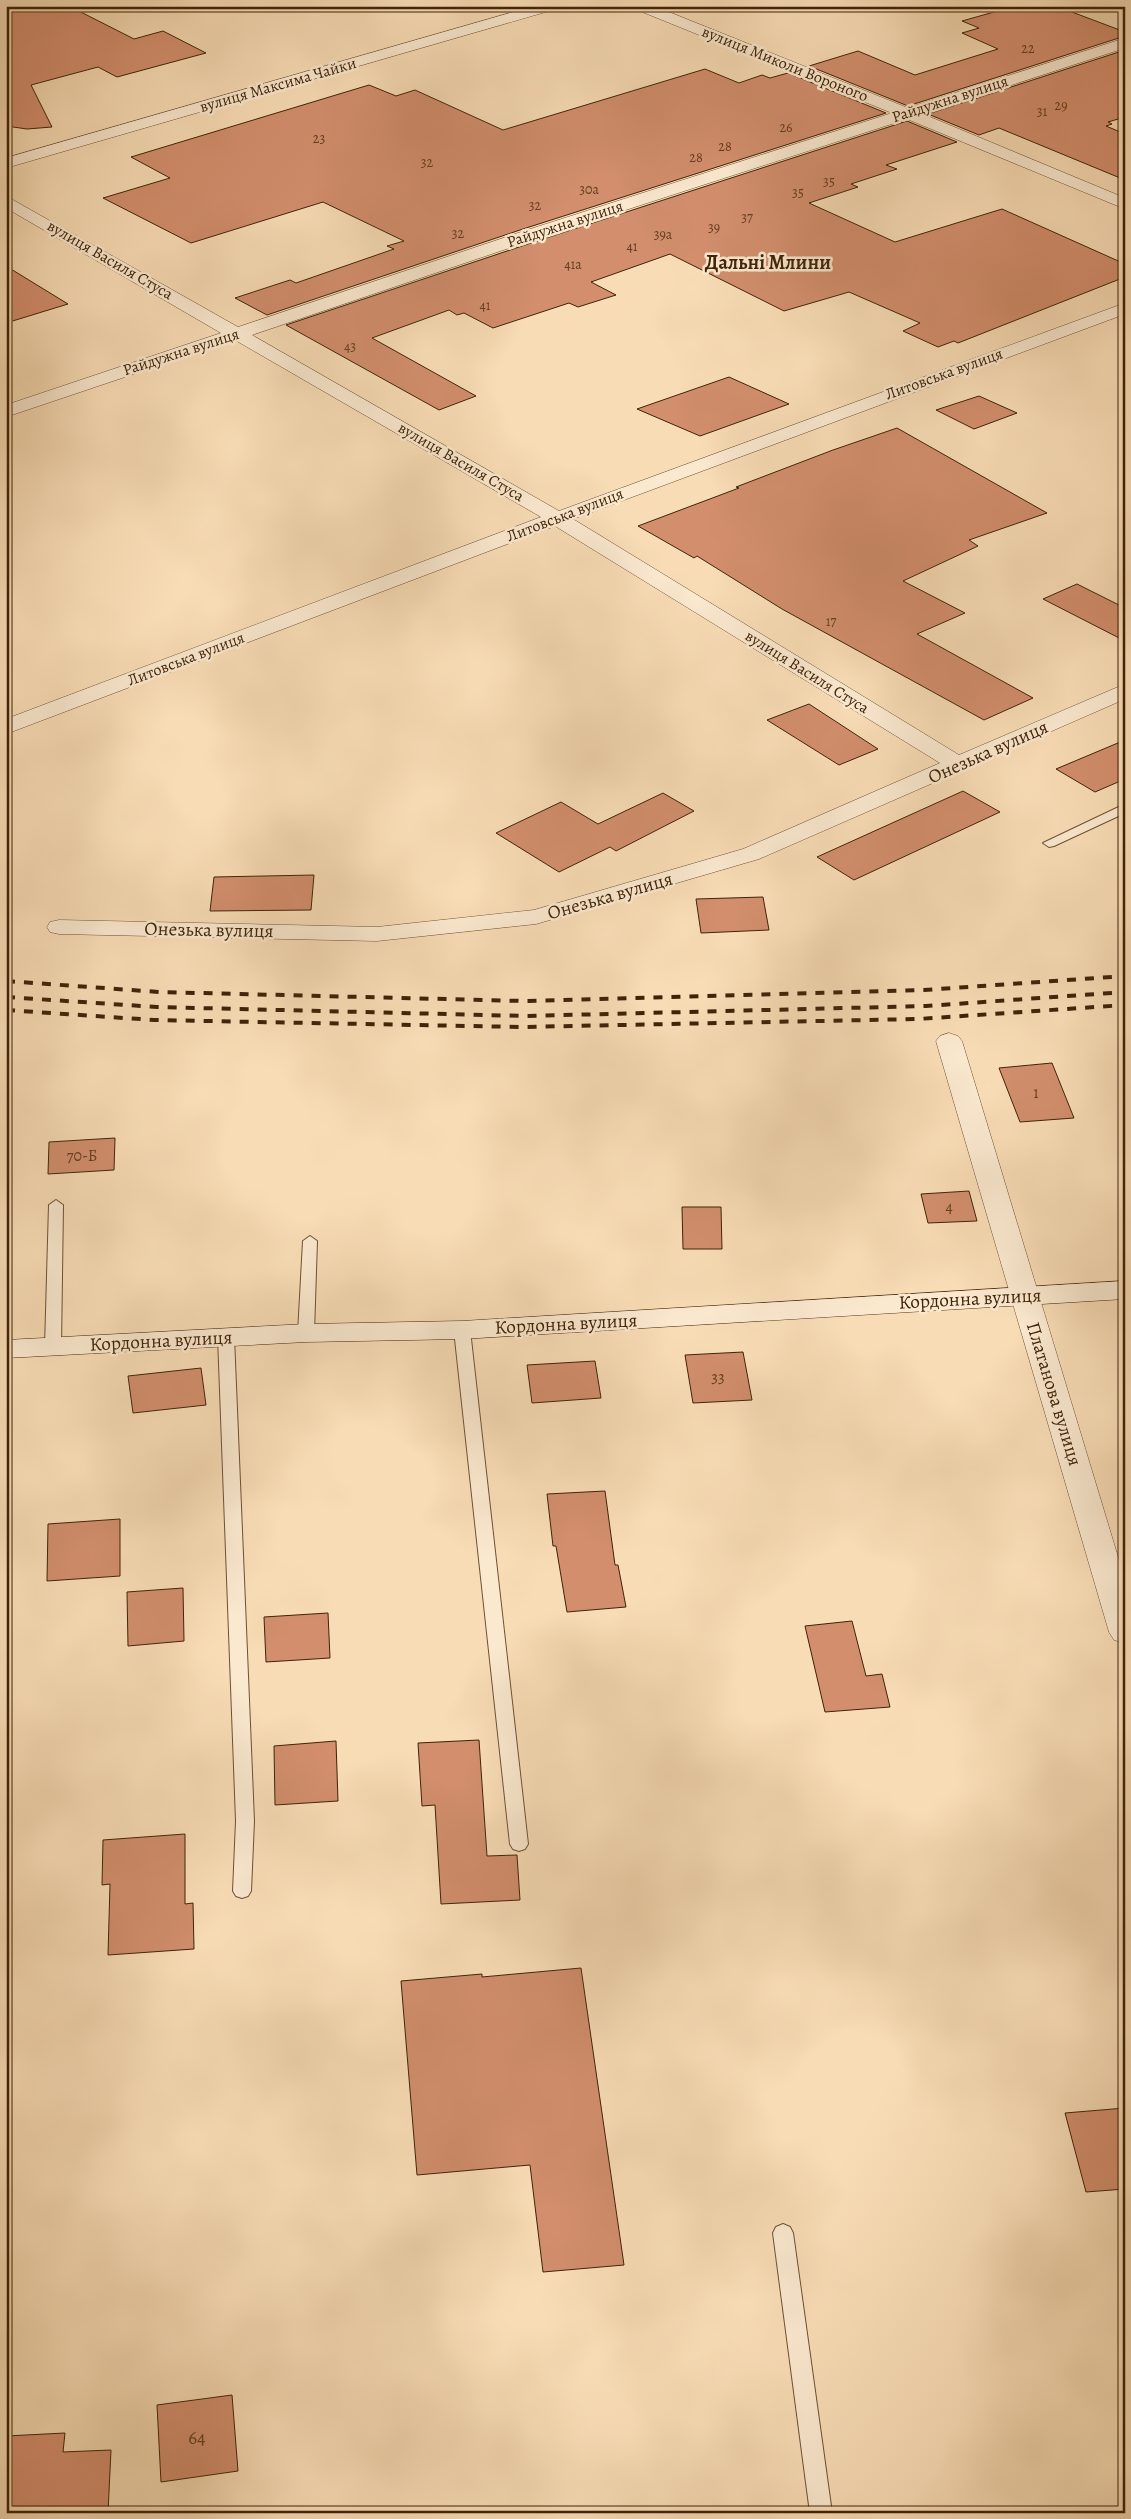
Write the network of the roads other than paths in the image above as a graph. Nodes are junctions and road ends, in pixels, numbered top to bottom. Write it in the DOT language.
graph roads {
  1 [pos="551,6"];
  2 [pos="640,6"];
  3 [pos="1125,42"];
  4 [pos="907,113"];
  5 [pos="6,163"];
  6 [pos="6,201"];
  7 [pos="1125,204"];
  8 [pos="1125,308"];
  9 [pos="239,333"];
  10 [pos="6,410"];
  11 [pos="557,518"];
  12 [pos="1125,691"];
  13 [pos="6,727"];
  14 [pos="959,765"];
  15 [pos="1125,808"];
  16 [pos="1049,843"];
  17 [pos="59,927"];
  18 [pos="949,1040"];
  19 [pos="56,1205"];
  20 [pos="310,1241"];
  21 [pos="1125,1290"];
  22 [pos="1024,1296"];
  23 [pos="462,1330"];
  24 [pos="306,1333"];
  25 [pos="226,1337"];
  26 [pos="53,1347"];
  27 [pos="6,1349"];
  28 [pos="1125,1632"];
  29 [pos="519,1844"];
  30 [pos="242,1891"];
  31 [pos="783,2233"];
  32 [pos="821,2513"];
  1 -- 5 [label="street, вулиця Максима Чайки"];
  2 -- 4 [label="street, вулиця Миколи Вороного"];
  3 -- 4 [label="street, Райдужна вулиця"];
  4 -- 7 [label="street, вулиця Миколи Вороного"];
  4 -- 9 [label="street, Райдужна вулиця"];
  6 -- 9 [label="street, вулиця Василя Стуса"];
  8 -- 11 [label="street, Литовська вулиця"];
  9 -- 10 [label="street, Райдужна вулиця"];
  9 -- 11 [label="street, вулиця Василя Стуса"];
  11 -- 13 [label="street, Литовська вулиця"];
  11 -- 14 [label="street, вулиця Василя Стуса"];
  12 -- 14 [label="street, Онезька вулиця"];
  14 -- 17 [label="street, Онезька вулиця"];
  15 -- 16 [label="lane"];
  18 -- 22 [label="street, Платанова вулиця"];
  19 -- 26 [label="lane"];
  20 -- 24 [label="lane"];
  21 -- 22 [label="street, Кордонна вулиця"];
  22 -- 23 [label="street, Кордонна вулиця"];
  22 -- 28 [label="street, Платанова вулиця"];
  23 -- 24 [label="street, Кордонна вулиця"];
  23 -- 29 [label="lane"];
  24 -- 25 [label="street, Кордонна вулиця"];
  25 -- 26 [label="street, Кордонна вулиця"];
  25 -- 30 [label="lane"];
  26 -- 27 [label="street, Кордонна вулиця"];
  31 -- 32 [label="lane"];
}
